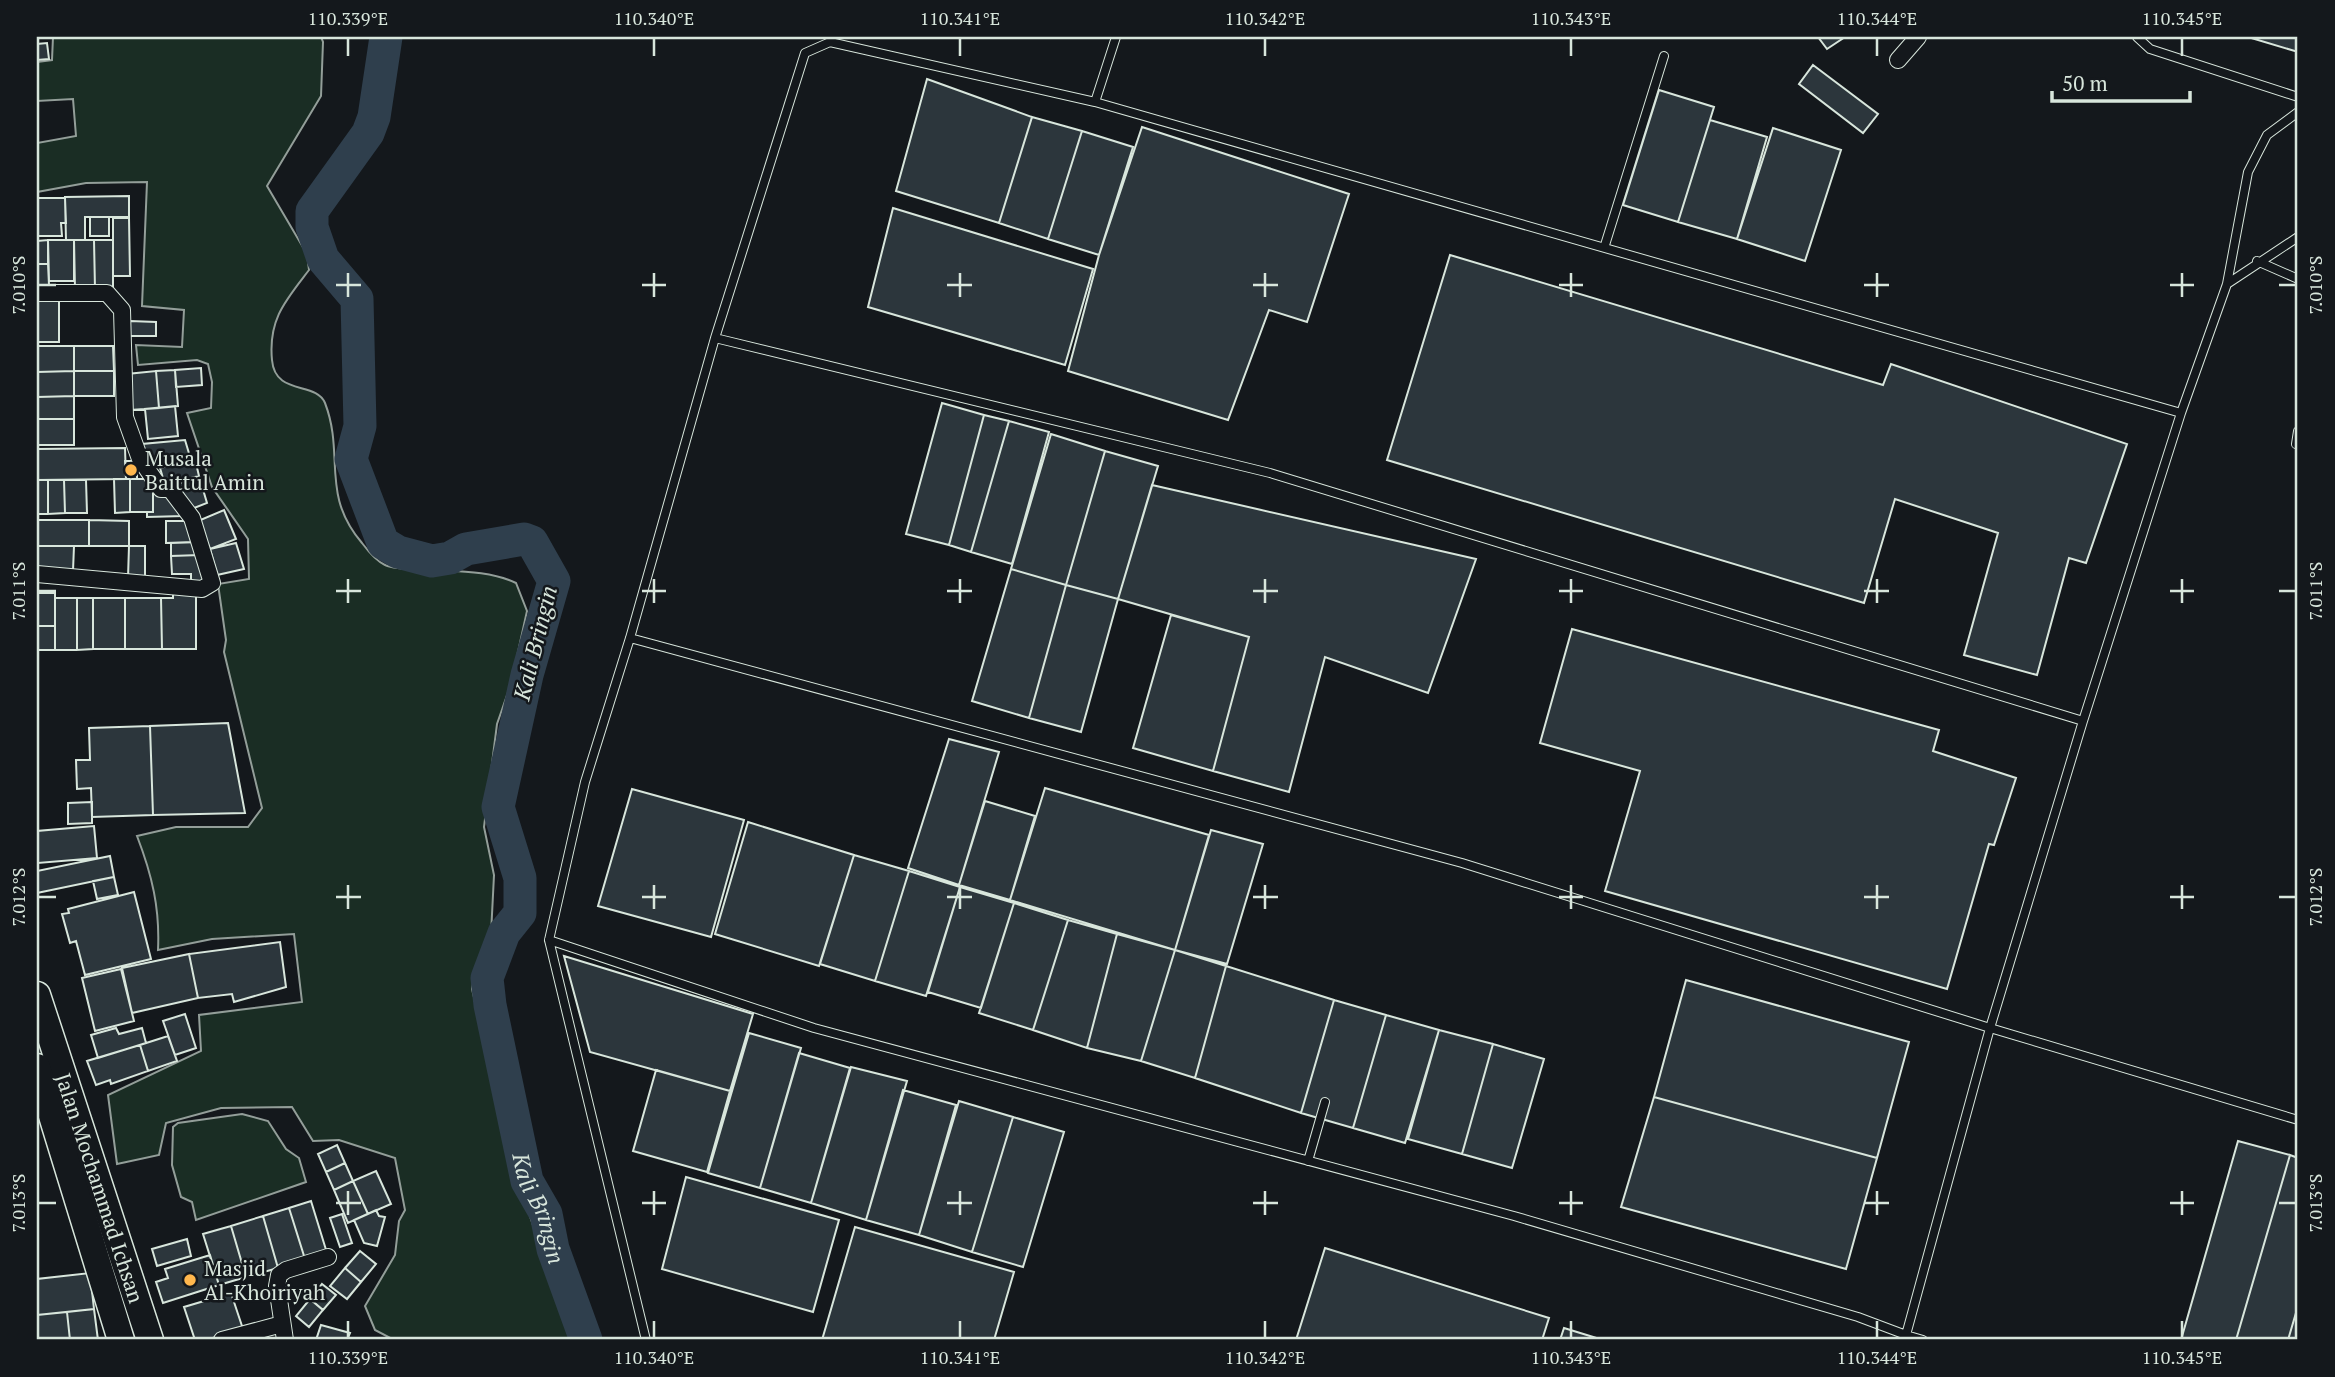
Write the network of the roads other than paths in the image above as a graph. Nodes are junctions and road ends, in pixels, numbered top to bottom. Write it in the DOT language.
graph roads {
  1 [pos="1116,37"];
  2 [pos="1918,37"];
  3 [pos="2137,37"];
  4 [pos="1664,56"];
  5 [pos="1898,60"];
  6 [pos="2298,97"];
  7 [pos="1095,102"];
  8 [pos="2298,112"];
  9 [pos="2298,237"];
  10 [pos="1605,245"];
  11 [pos="2257,261"];
  12 [pos="2298,279"];
  13 [pos="2227,284"];
  14 [pos="37,293"];
  15 [pos="715,338"];
  16 [pos="2181,413"];
  17 [pos="2298,431"];
  18 [pos="2297,444"];
  19 [pos="37,574"];
  20 [pos="630,638"];
  21 [pos="2083,721"];
  22 [pos="550,940"];
  23 [pos="37,995"];
  24 [pos="1990,1028"];
  25 [pos="37,1068"];
  26 [pos="1325,1102"];
  27 [pos="2298,1120"];
  28 [pos="1308,1161"];
  29 [pos="328,1257"];
  30 [pos="283,1332"];
  31 [pos="1905,1338"];
  32 [pos="121,1340"];
  33 [pos="150,1340"];
  34 [pos="222,1340"];
  35 [pos="646,1340"];
  36 [pos="1923,1340"];
  1 -- 7 [label="lane"];
  2 -- 5 [label="street"];
  3 -- 6 [label="lane"];
  4 -- 10 [label="lane"];
  7 -- 10 [label="lane"];
  7 -- 15 [label="lane"];
  8 -- 13 [label="lane"];
  9 -- 11 [label="lane"];
  10 -- 16 [label="lane"];
  11 -- 12 [label="lane"];
  11 -- 13 [label="lane"];
  13 -- 16 [label="lane"];
  14 -- 19 [label="street"];
  15 -- 20 [label="lane"];
  15 -- 21 [label="lane"];
  16 -- 21 [label="lane"];
  17 -- 18 [label="lane"];
  20 -- 22 [label="lane"];
  20 -- 24 [label="lane"];
  21 -- 24 [label="lane"];
  22 -- 28 [label="lane"];
  22 -- 35 [label="lane"];
  23 -- 33 [label="main road, Jalan Mochammad Ichsan"];
  24 -- 27 [label="lane"];
  24 -- 31 [label="lane"];
  25 -- 32 [label="main road, Jalan Mochammad Ichsan"];
  26 -- 28 [label="lane"];
  28 -- 31 [label="lane"];
  29 -- 30 [label="street"];
  30 -- 34 [label="street"];
  31 -- 36 [label="lane"];
}
